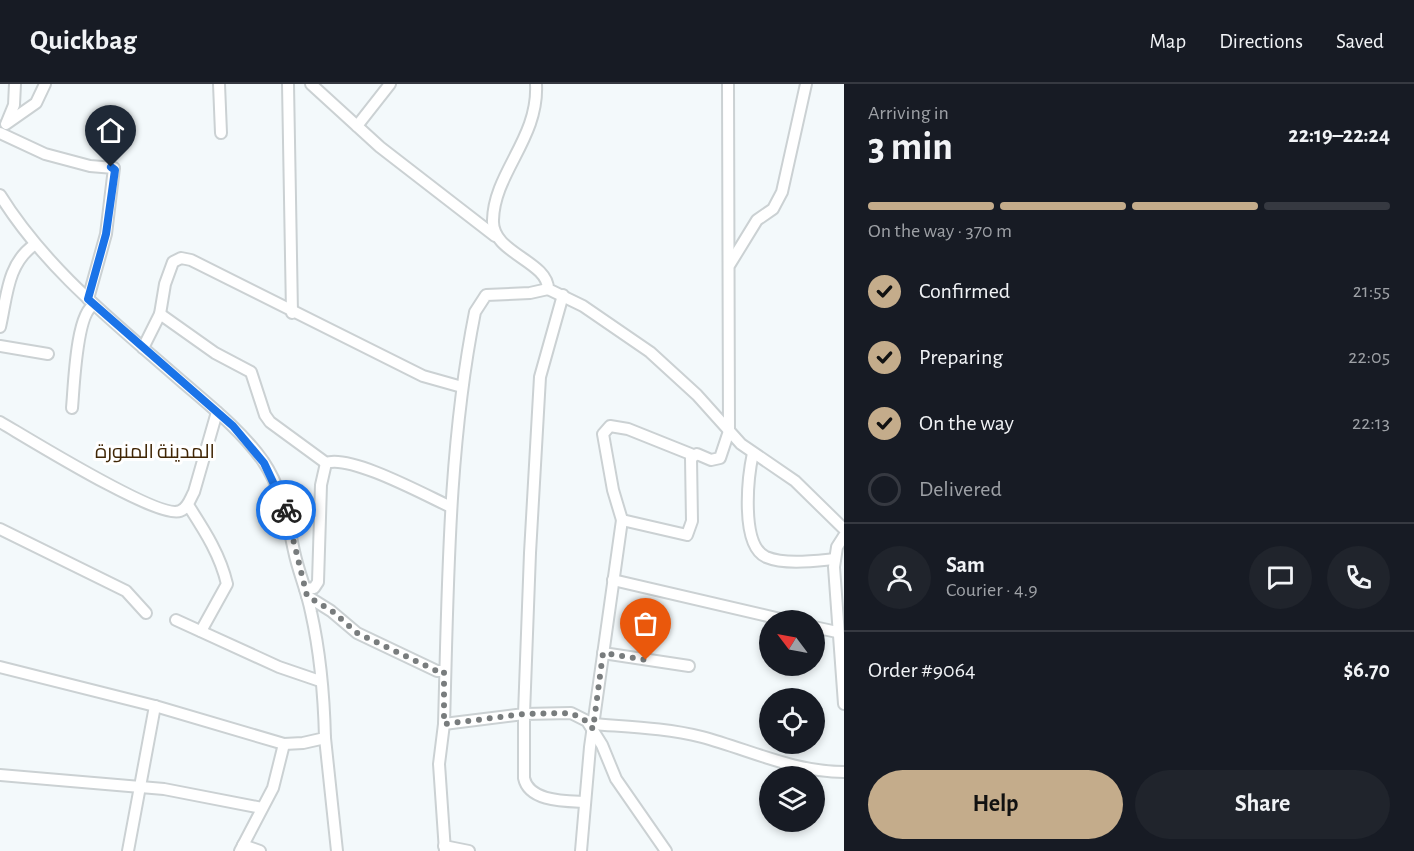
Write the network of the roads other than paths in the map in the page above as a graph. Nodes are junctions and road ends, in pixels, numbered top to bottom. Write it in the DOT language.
graph roads {
  1 [pos="15,84"];
  2 [pos="45,84"];
  3 [pos="219,84"];
  4 [pos="288,84"];
  5 [pos="311,84"];
  6 [pos="390,84"];
  7 [pos="536,84"];
  8 [pos="728,84"];
  9 [pos="806,84"];
  10 [pos="357,126"];
  11 [pos="2,130"];
  12 [pos="221,133"];
  13 [pos="0,195"];
  14 [pos="495,236"];
  15 [pos="34,245"];
  16 [pos="730,265"];
  17 [pos="548,289"];
  18 [pos="563,295"];
  19 [pos="91,302"];
  20 [pos="292,313"];
  21 [pos="160,314"];
  22 [pos="0,327"];
  23 [pos="0,346"];
  24 [pos="143,348"];
  25 [pos="48,354"];
  26 [pos="462,387"];
  27 [pos="72,408"];
  28 [pos="217,412"];
  29 [pos="0,422"];
  30 [pos="729,430"];
  31 [pos="753,453"];
  32 [pos="693,455"];
  33 [pos="326,463"];
  34 [pos="188,505"];
  35 [pos="451,507"];
  36 [pos="622,520"];
  37 [pos="1,529"];
  38 [pos="843,537"];
  39 [pos="835,560"];
  40 [pos="613,580"];
  41 [pos="306,593"];
  42 [pos="146,613"];
  43 [pos="759,614"];
  44 [pos="176,620"];
  45 [pos="825,629"];
  46 [pos="201,631"];
  47 [pos="837,632"];
  48 [pos="603,653"];
  49 [pos="690,666"];
  50 [pos="0,667"];
  51 [pos="444,671"];
  52 [pos="320,681"];
  53 [pos="844,704"];
  54 [pos="155,706"];
  55 [pos="524,714"];
  56 [pos="444,724"];
  57 [pos="593,726"];
  58 [pos="325,738"];
  59 [pos="284,744"];
  60 [pos="844,772"];
  61 [pos="0,774"];
  62 [pos="139,787"];
  63 [pos="585,802"];
  64 [pos="262,808"];
  65 [pos="241,848"];
  66 [pos="444,848"];
  67 [pos="128,851"];
  68 [pos="260,851"];
  69 [pos="337,851"];
  70 [pos="469,851"];
  71 [pos="581,851"];
  72 [pos="666,851"];
  1 -- 11 [label="street"];
  2 -- 11 [label="street"];
  3 -- 12 [label="street"];
  4 -- 20 [label="street"];
  5 -- 10 [label="street"];
  6 -- 10 [label="street"];
  7 -- 14 [label="street"];
  8 -- 16 [label="street"];
  9 -- 16 [label="street"];
  10 -- 14 [label="street"];
  11 -- 19 [label="street"];
  13 -- 15 [label="street"];
  14 -- 17 [label="street"];
  15 -- 19 [label="street"];
  15 -- 22 [label="street"];
  16 -- 30 [label="street"];
  17 -- 18 [label="street"];
  17 -- 26 [label="street"];
  18 -- 30 [label="street"];
  18 -- 55 [label="street"];
  19 -- 24 [label="street"];
  19 -- 27 [label="street"];
  20 -- 21 [label="street"];
  20 -- 26 [label="street"];
  21 -- 24 [label="street"];
  21 -- 33 [label="street"];
  23 -- 25 [label="street"];
  24 -- 28 [label="street"];
  26 -- 35 [label="street"];
  28 -- 34 [label="street"];
  28 -- 41 [label="street"];
  29 -- 34 [label="street"];
  30 -- 31 [label="street"];
  30 -- 32 [label="street"];
  31 -- 38 [label="street"];
  31 -- 39 [label="street"];
  32 -- 36 [label="street"];
  32 -- 36 [label="street"];
  33 -- 35 [label="street"];
  33 -- 41 [label="street"];
  34 -- 46 [label="street"];
  35 -- 51 [label="street"];
  36 -- 40 [label="street"];
  37 -- 42 [label="street"];
  38 -- 39 [label="street"];
  39 -- 47 [label="street"];
  40 -- 43 [label="street"];
  40 -- 48 [label="street"];
  41 -- 51 [label="street"];
  41 -- 52 [label="street"];
  44 -- 46 [label="street"];
  45 -- 47 [label="street"];
  46 -- 52 [label="street"];
  47 -- 53 [label="street"];
  48 -- 49 [label="street"];
  48 -- 57 [label="street"];
  50 -- 54 [label="street"];
  51 -- 56 [label="street"];
  52 -- 58 [label="street"];
  54 -- 59 [label="street"];
  54 -- 62 [label="street"];
  55 -- 56 [label="street"];
  55 -- 57 [label="street"];
  55 -- 63 [label="street"];
  56 -- 66 [label="street"];
  57 -- 60 [label="street"];
  57 -- 63 [label="street"];
  57 -- 72 [label="street"];
  58 -- 59 [label="street"];
  58 -- 69 [label="street"];
  59 -- 64 [label="street"];
  61 -- 62 [label="street"];
  62 -- 64 [label="street"];
  62 -- 67 [label="street"];
  63 -- 71 [label="street"];
  64 -- 65 [label="street"];
  65 -- 68 [label="street"];
  66 -- 70 [label="street"];
}
